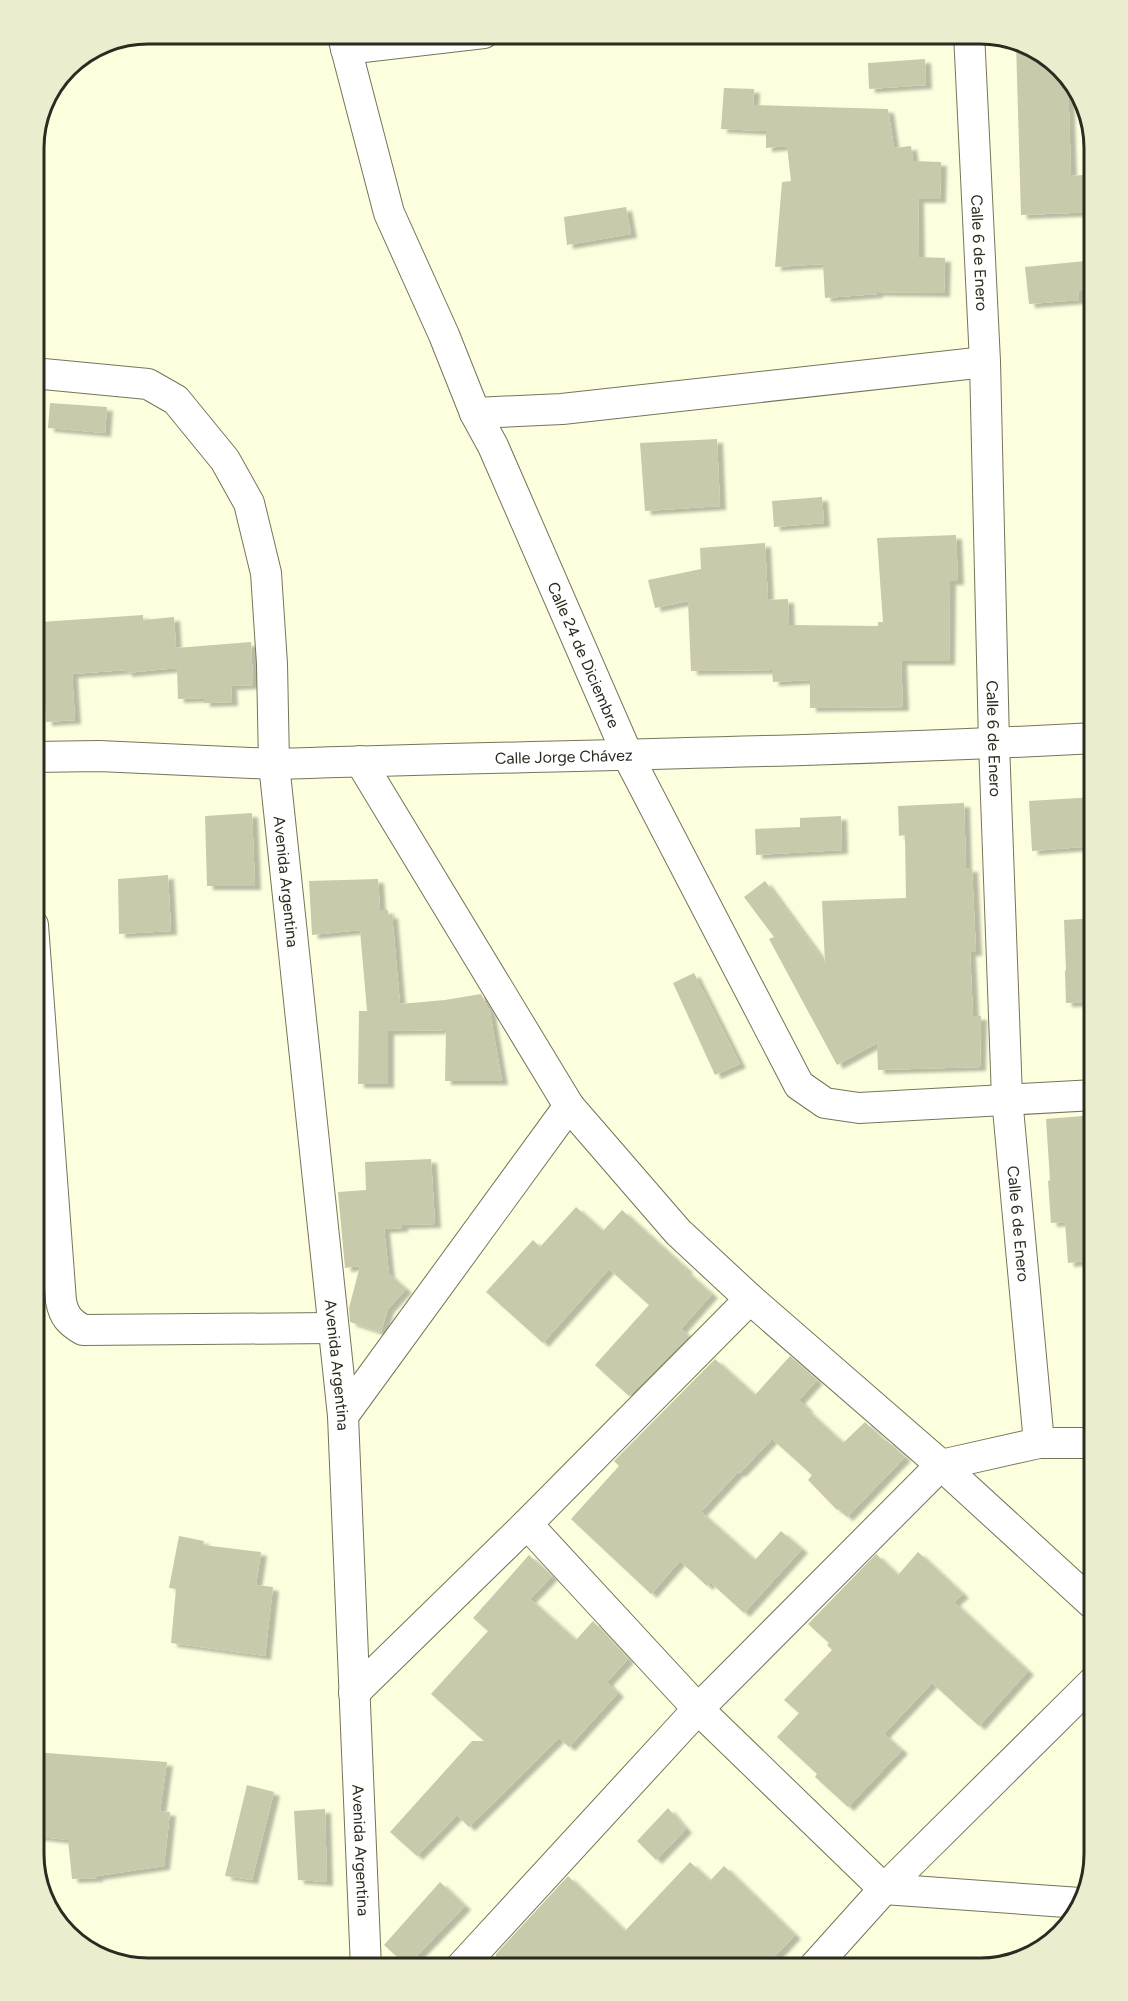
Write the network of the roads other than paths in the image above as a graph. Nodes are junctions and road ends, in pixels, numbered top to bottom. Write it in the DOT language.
graph roads {
  1 [pos="345,44"];
  2 [pos="970,44"];
  3 [pos="985,362"];
  4 [pos="44,374"];
  5 [pos="475,413"];
  6 [pos="1084,739"];
  7 [pos="994,743"];
  8 [pos="627,756"];
  9 [pos="44,758"];
  10 [pos="360,761"];
  11 [pos="274,764"];
  12 [pos="44,1073"];
  13 [pos="1084,1095"];
  14 [pos="1007,1098"];
  15 [pos="569,1106"];
  16 [pos="750,1299"];
  17 [pos="332,1328"];
  18 [pos="343,1416"];
  19 [pos="1039,1443"];
  20 [pos="1084,1443"];
  21 [pos="940,1465"];
  22 [pos="527,1524"];
  23 [pos="1084,1596"];
  24 [pos="1084,1691"];
  25 [pos="354,1693"];
  26 [pos="698,1709"];
  27 [pos="884,1888"];
  28 [pos="1072,1902"];
  29 [pos="366,1957"];
  30 [pos="470,1957"];
  31 [pos="822,1958"];
  1 -- 5 [label="street, Calle 24 de Diciembre"];
  2 -- 3 [label="street, Calle 6 de Enero"];
  3 -- 5 [label="street"];
  3 -- 7 [label="street, Calle 6 de Enero"];
  4 -- 11 [label="street, Avenida Argentina"];
  5 -- 8 [label="street, Calle 24 de Diciembre"];
  6 -- 7 [label="street, Calle Jorge Chávez"];
  7 -- 8 [label="street, Calle Jorge Chávez"];
  7 -- 14 [label="street, Calle 6 de Enero"];
  8 -- 10 [label="street, Calle Jorge Chávez"];
  8 -- 14 [label="street, Calle 24 de Diciembre"];
  9 -- 11 [label="street, Calle Jorge Chávez"];
  10 -- 11 [label="street, Calle Jorge Chávez"];
  10 -- 15 [label="street"];
  11 -- 17 [label="street, Avenida Argentina"];
  12 -- 17 [label="street"];
  13 -- 14 [label="street"];
  14 -- 19 [label="street, Calle 6 de Enero"];
  15 -- 16 [label="street"];
  15 -- 18 [label="street"];
  16 -- 21 [label="street"];
  16 -- 22 [label="street"];
  17 -- 18 [label="street, Avenida Argentina"];
  18 -- 25 [label="street, Avenida Argentina"];
  19 -- 20 [label="street"];
  19 -- 21 [label="street"];
  21 -- 23 [label="street"];
  21 -- 26 [label="street"];
  22 -- 25 [label="street"];
  22 -- 26 [label="street"];
  24 -- 27 [label="street"];
  25 -- 29 [label="street, Avenida Argentina"];
  26 -- 27 [label="street"];
  26 -- 30 [label="street"];
  27 -- 28 [label="street"];
  27 -- 31 [label="street"];
}
